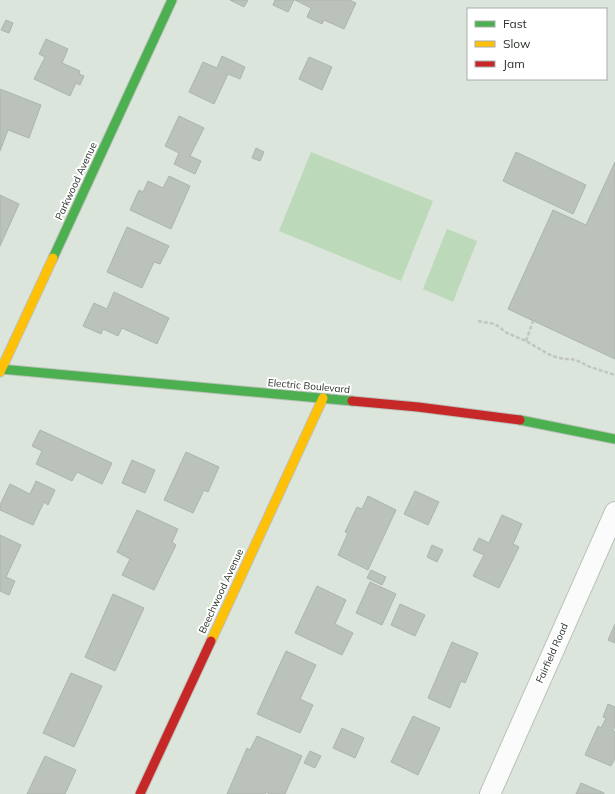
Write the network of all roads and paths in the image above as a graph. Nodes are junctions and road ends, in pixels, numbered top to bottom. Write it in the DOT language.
graph roads {
  1 [pos="172,0"];
  2 [pos="478,321"];
  3 [pos="533,321"];
  4 [pos="526,341"];
  5 [pos="0,370"];
  6 [pos="615,375"];
  7 [pos="323,398"];
  8 [pos="615,439"];
  9 [pos="615,512"];
  10 [pos="140,794"];
  11 [pos="490,794"];
  1 -- 5 [label="street, Parkwood Avenue"];
  2 -- 4 [label="path"];
  3 -- 4 [label="path"];
  4 -- 6 [label="path"];
  5 -- 7 [label="street, Electric Boulevard"];
  7 -- 8 [label="street, Electric Boulevard"];
  7 -- 10 [label="street, Beechwood Avenue"];
  9 -- 11 [label="street, Fairfield Road"];
}
